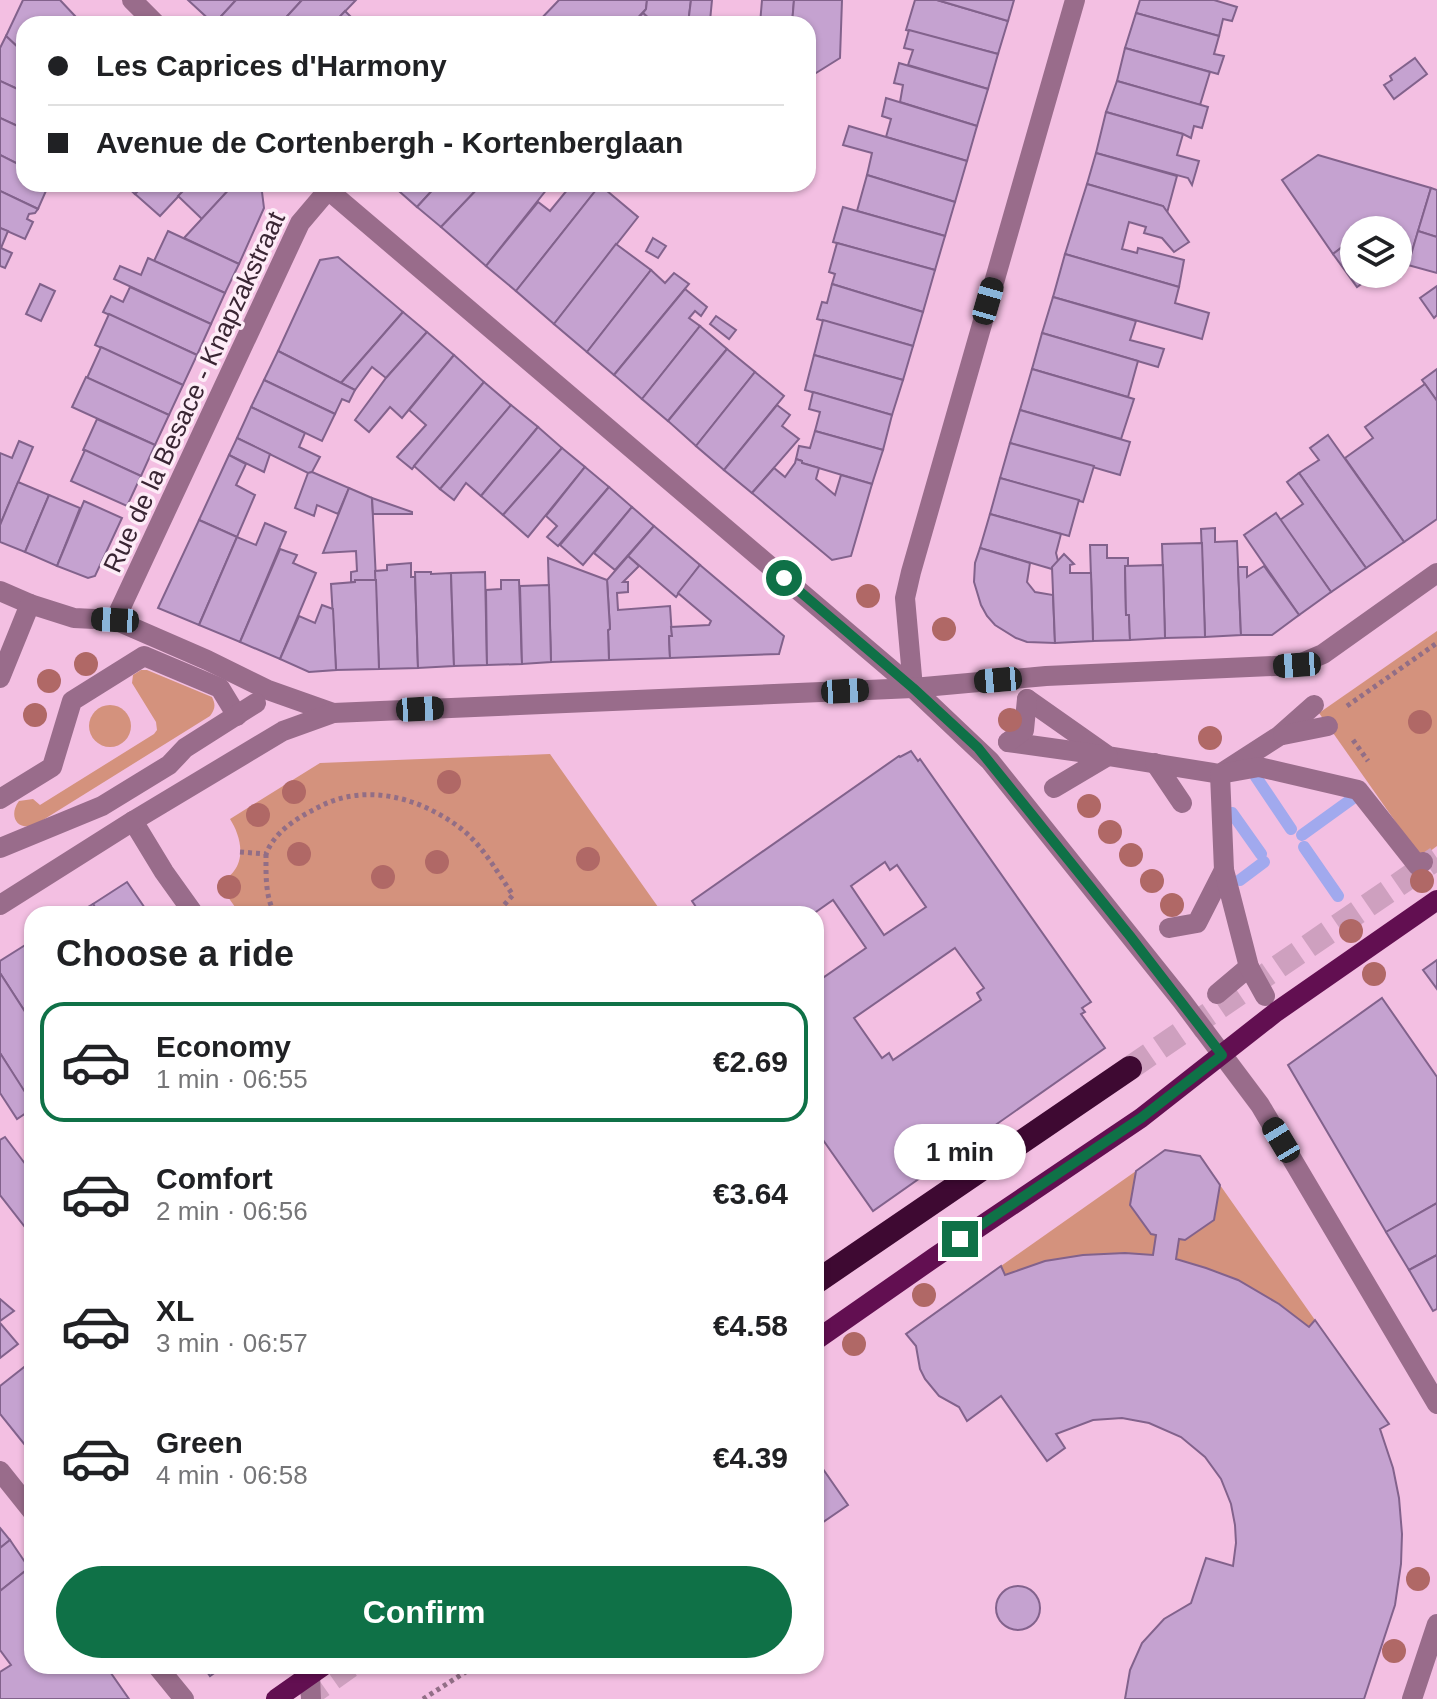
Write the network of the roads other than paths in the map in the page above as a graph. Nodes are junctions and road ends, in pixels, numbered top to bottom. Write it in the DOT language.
graph roads {
  1 [pos="132,0"];
  2 [pos="1075,0"];
  3 [pos="148,16"];
  4 [pos="321,192"];
  5 [pos="330,192"];
  6 [pos="1437,573"];
  7 [pos="0,591"];
  8 [pos="30,604"];
  9 [pos="115,620"];
  10 [pos="0,678"];
  11 [pos="913,688"];
  12 [pos="256,703"];
  13 [pos="1314,705"];
  14 [pos="333,713"];
  15 [pos="237,716"];
  16 [pos="1331,720"];
  17 [pos="1279,736"];
  18 [pos="1155,763"];
  19 [pos="1220,774"];
  20 [pos="1054,788"];
  21 [pos="0,799"];
  22 [pos="1182,803"];
  23 [pos="133,821"];
  24 [pos="1,853"];
  25 [pos="1416,855"];
  26 [pos="1224,870"];
  27 [pos="1437,900"];
  28 [pos="0,905"];
  29 [pos="188,906"];
  30 [pos="1169,928"];
  31 [pos="1249,967"];
  32 [pos="1217,994"];
  33 [pos="1265,996"];
  34 [pos="1222,1055"];
  35 [pos="1130,1068"];
  36 [pos="824,1277"];
  37 [pos="824,1334"];
  38 [pos="1437,1404"];
  39 [pos="0,1471"];
  40 [pos="24,1501"];
  41 [pos="1437,1624"];
  42 [pos="164,1674"];
  43 [pos="310,1674"];
  44 [pos="315,1674"];
  45 [pos="184,1699"];
  46 [pos="276,1699"];
  47 [pos="311,1699"];
  48 [pos="1412,1699"];
  1 -- 3 [label="street"];
  2 -- 11 [label="street"];
  4 -- 9 [label="street, Rue de la Besace - Knapzakstraat"];
  5 -- 11 [label="street"];
  6 -- 11 [label="street"];
  7 -- 8 [label="street"];
  8 -- 9 [label="street"];
  8 -- 10 [label="street"];
  9 -- 14 [label="street"];
  11 -- 14 [label="street"];
  11 -- 34 [label="street"];
  12 -- 15 [label="street"];
  13 -- 17 [label="street"];
  14 -- 23 [label="street"];
  15 -- 21 [label="street"];
  15 -- 24 [label="street"];
  16 -- 17 [label="street"];
  17 -- 19 [label="street"];
  18 -- 19 [label="street"];
  18 -- 20 [label="street"];
  18 -- 22 [label="street"];
  19 -- 25 [label="street"];
  19 -- 26 [label="street"];
  23 -- 28 [label="street"];
  23 -- 29 [label="street"];
  26 -- 30 [label="street"];
  26 -- 31 [label="street"];
  27 -- 34 [label="main road"];
  31 -- 32 [label="street"];
  31 -- 33 [label="street"];
  34 -- 37 [label="main road"];
  34 -- 38 [label="street"];
  35 -- 36 [label="highway"];
  39 -- 40 [label="street"];
  41 -- 48 [label="street"];
  42 -- 45 [label="street"];
  43 -- 46 [label="main road"];
  44 -- 47 [label="street"];
}
